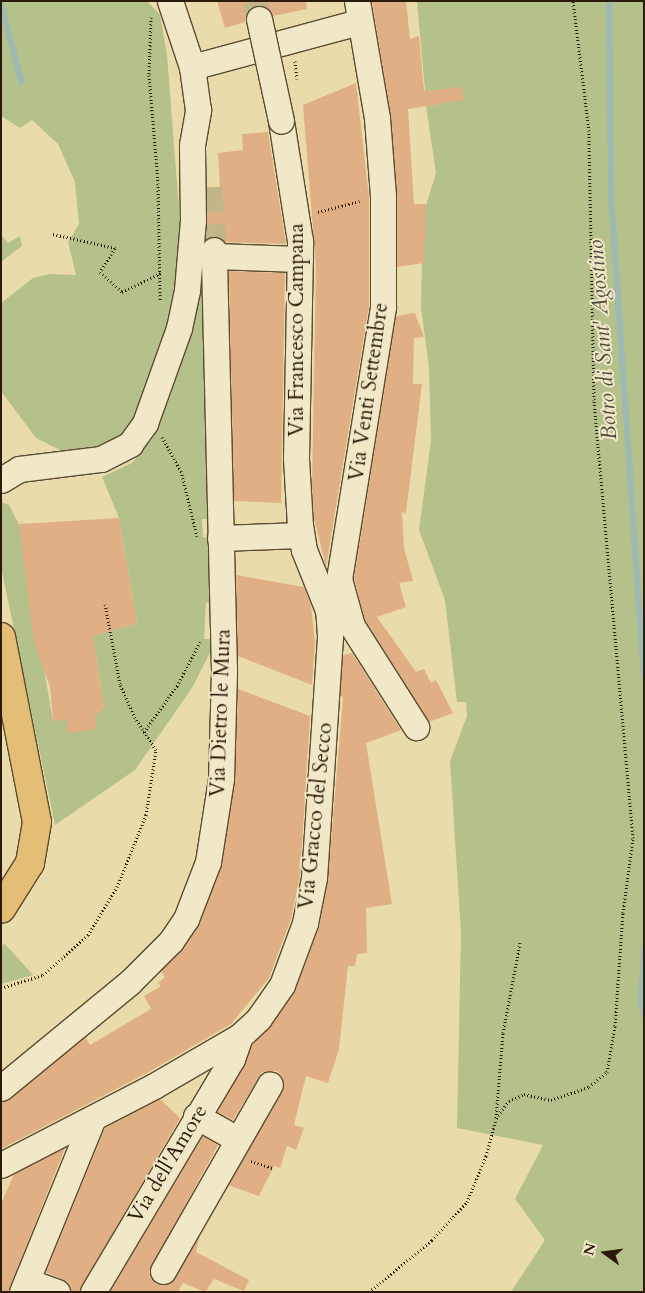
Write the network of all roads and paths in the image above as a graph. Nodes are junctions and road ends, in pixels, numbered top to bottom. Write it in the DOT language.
graph roads {
  1 [pos="573,1"];
  2 [pos="161,5"];
  3 [pos="358,12"];
  4 [pos="259,19"];
  5 [pos="295,57"];
  6 [pos="192,68"];
  7 [pos="298,85"];
  8 [pos="198,110"];
  9 [pos="210,187"];
  10 [pos="383,196"];
  11 [pos="298,217"];
  12 [pos="53,234"];
  13 [pos="300,259"];
  14 [pos="145,423"];
  15 [pos="7,471"];
  16 [pos="301,535"];
  17 [pos="209,541"];
  18 [pos="339,579"];
  19 [pos="105,604"];
  20 [pos="328,610"];
  21 [pos="201,635"];
  22 [pos="1,637"];
  23 [pos="416,727"];
  24 [pos="144,732"];
  25 [pos="1,909"];
  26 [pos="520,943"];
  27 [pos="1,988"];
  28 [pos="240,1036"];
  29 [pos="270,1084"];
  30 [pos="1,1088"];
  31 [pos="196,1116"];
  32 [pos="93,1118"];
  33 [pos="496,1118"];
  34 [pos="237,1138"];
  35 [pos="6,1163"];
  36 [pos="1,1183"];
  37 [pos="163,1272"];
  38 [pos="25,1286"];
  39 [pos="57,1292"];
  40 [pos="93,1292"];
  41 [pos="369,1292"];
  1 -- 33 [label="path"];
  2 -- 6 [label="street"];
  2 -- 12 [label="path"];
  3 -- 6 [label="street"];
  3 -- 10 [label="street, Via Venti Settembre"];
  4 -- 11 [label="street, Via Francesco Campana, bridge"];
  5 -- 7 [label="path"];
  6 -- 8 [label="street"];
  8 -- 9 [label="street"];
  8 -- 14 [label="street"];
  10 -- 11 [label="path"];
  10 -- 18 [label="street, Via Venti Settembre"];
  11 -- 13 [label="street, Via Francesco Campana"];
  13 -- 16 [label="street, Via Francesco Campana"];
  13 -- 17 [label="street, Via Dietro le Mura"];
  14 -- 15 [label="street"];
  14 -- 17 [label="path"];
  16 -- 17 [label="street"];
  16 -- 20 [label="street, Via Francesco Campana"];
  17 -- 30 [label="street, Via Dietro le Mura"];
  18 -- 20 [label="street, Via Venti Settembre"];
  18 -- 23 [label="street"];
  19 -- 24 [label="path"];
  20 -- 28 [label="street, Via Gracco del Secco"];
  21 -- 24 [label="path"];
  22 -- 25 [label="main road"];
  24 -- 27 [label="path"];
  26 -- 33 [label="path"];
  28 -- 31 [label="street, Via dell'Amore"];
  28 -- 32 [label="street, Via Gracco del Secco"];
  29 -- 34 [label="street"];
  31 -- 34 [label="street"];
  31 -- 40 [label="street, Via dell'Amore"];
  32 -- 35 [label="street, Via Gracco del Secco"];
  32 -- 38 [label="street"];
  33 -- 41 [label="path"];
  34 -- 37 [label="street"];
  35 -- 36 [label="street"];
  38 -- 39 [label="street"];
}
